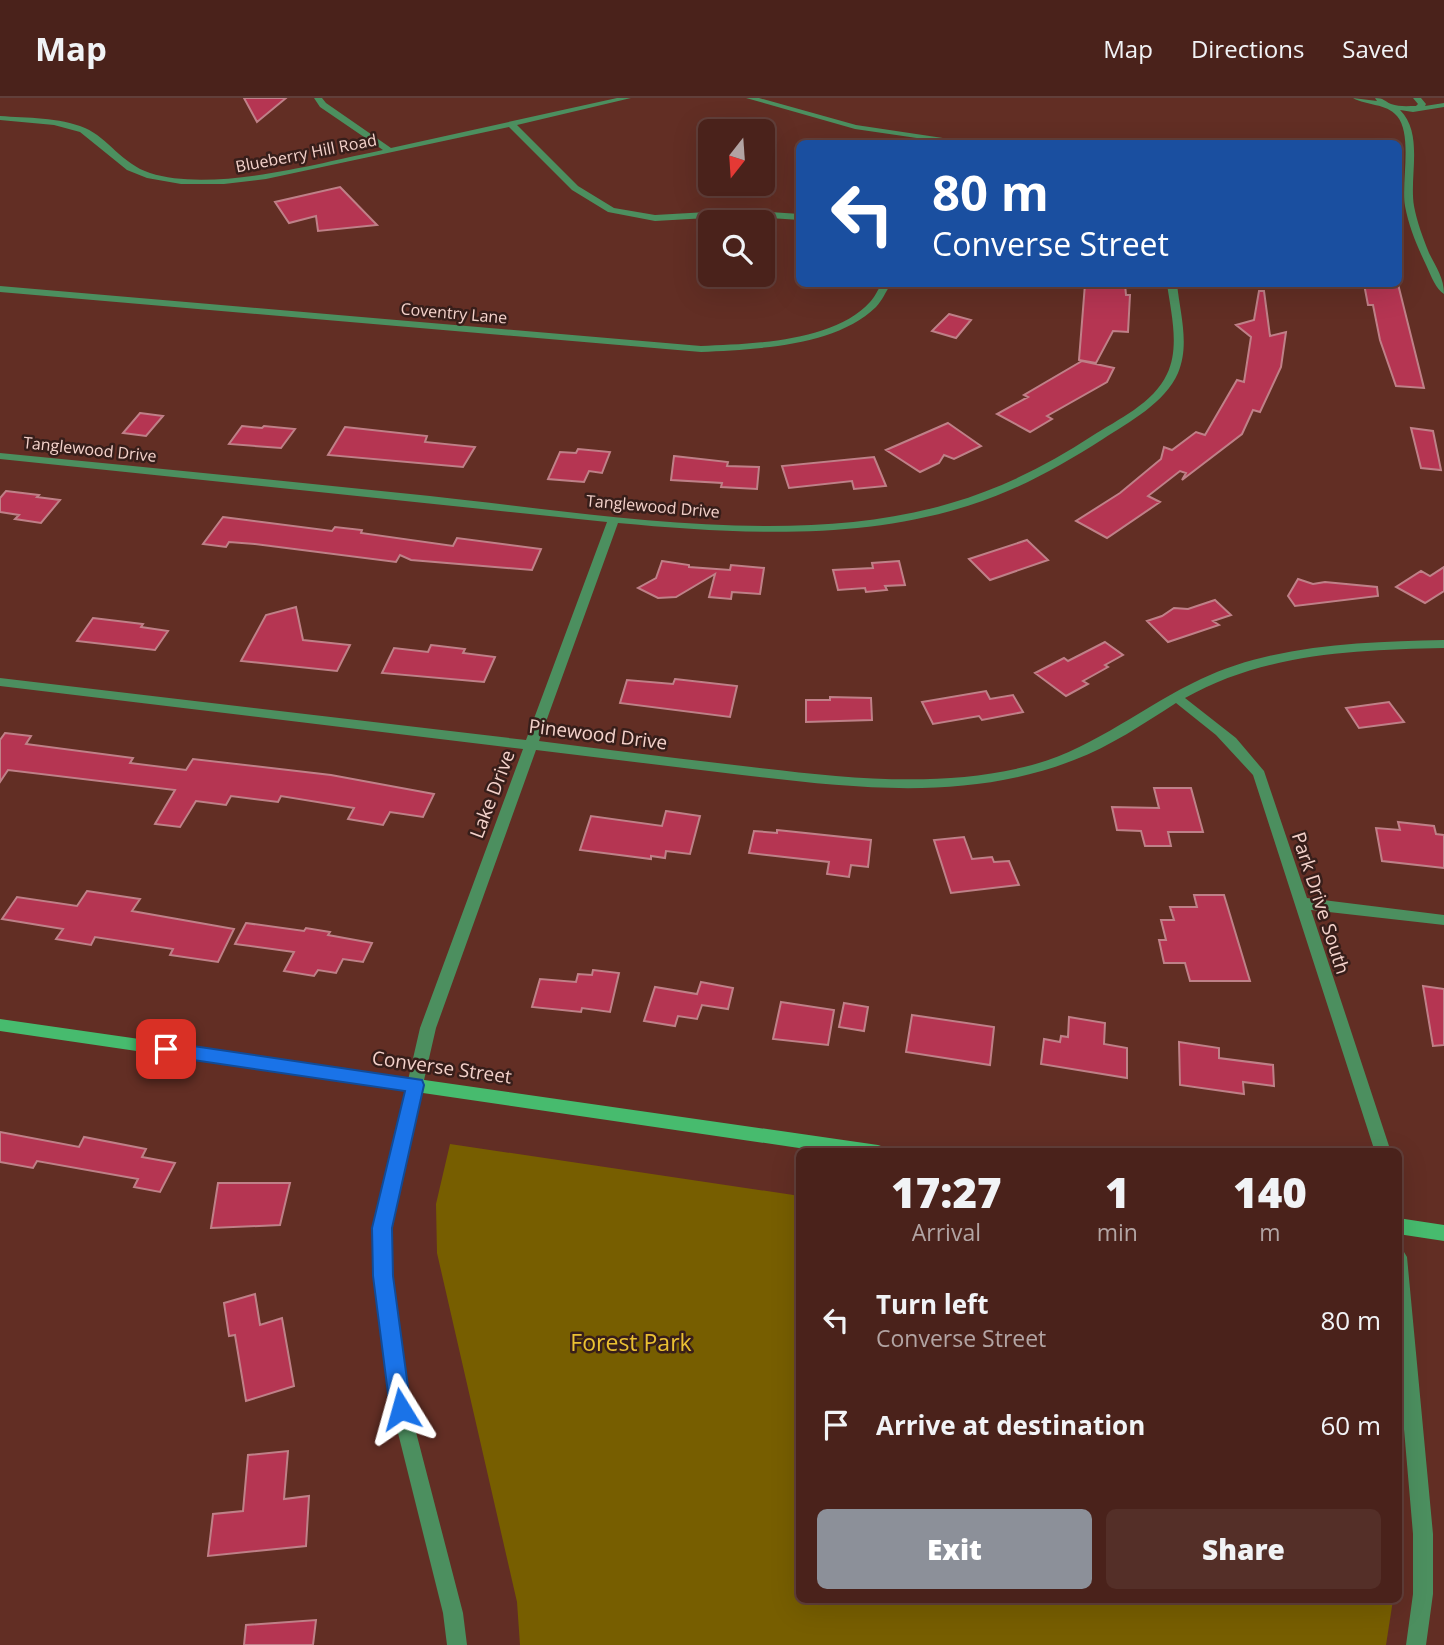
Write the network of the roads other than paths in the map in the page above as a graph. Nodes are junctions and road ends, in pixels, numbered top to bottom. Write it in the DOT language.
graph roads {
  1 [pos="317,98"];
  2 [pos="628,98"];
  3 [pos="750,98"];
  4 [pos="1357,98"];
  5 [pos="1423,98"];
  6 [pos="1382,101"];
  7 [pos="1418,103"];
  8 [pos="1444,104"];
  9 [pos="0,118"];
  10 [pos="1404,122"];
  11 [pos="512,125"];
  12 [pos="950,140"];
  13 [pos="390,151"];
  14 [pos="796,217"];
  15 [pos="885,287"];
  16 [pos="1172,287"];
  17 [pos="0,289"];
  18 [pos="1444,291"];
  19 [pos="0,456"];
  20 [pos="613,520"];
  21 [pos="1444,644"];
  22 [pos="0,682"];
  23 [pos="1176,697"];
  24 [pos="531,746"];
  25 [pos="1301,903"];
  26 [pos="1444,920"];
  27 [pos="0,1025"];
  28 [pos="415,1085"];
  29 [pos="850,1148"];
  30 [pos="1382,1148"];
  31 [pos="1402,1227"];
  32 [pos="1444,1233"];
  33 [pos="1402,1301"];
  34 [pos="457,1645"];
  35 [pos="1416,1645"];
  1 -- 13 [label="street"];
  2 -- 11 [label="street, Blueberry Hill Road"];
  3 -- 12 [label="street"];
  4 -- 6 [label="street"];
  5 -- 8 [label="street"];
  6 -- 7 [label="street"];
  6 -- 10 [label="street"];
  7 -- 8 [label="street"];
  7 -- 10 [label="street"];
  9 -- 13 [label="street, Blueberry Hill Road"];
  10 -- 18 [label="street"];
  11 -- 13 [label="street, Blueberry Hill Road"];
  11 -- 14 [label="street"];
  15 -- 17 [label="street, Coventry Lane"];
  16 -- 20 [label="street, Tanglewood Drive"];
  19 -- 20 [label="street, Tanglewood Drive"];
  20 -- 24 [label="street, Lake Drive"];
  21 -- 23 [label="street, Pinewood Drive"];
  22 -- 24 [label="street, Pinewood Drive"];
  23 -- 24 [label="street, Pinewood Drive"];
  23 -- 25 [label="street, Park Drive South"];
  24 -- 28 [label="street, Lake Drive"];
  25 -- 26 [label="street"];
  25 -- 30 [label="street, Park Drive South"];
  27 -- 28 [label="main road, Converse Street"];
  28 -- 29 [label="main road, Converse Street"];
  28 -- 34 [label="street, Lake Drive"];
  31 -- 32 [label="main road"];
  33 -- 35 [label="street"];
}
